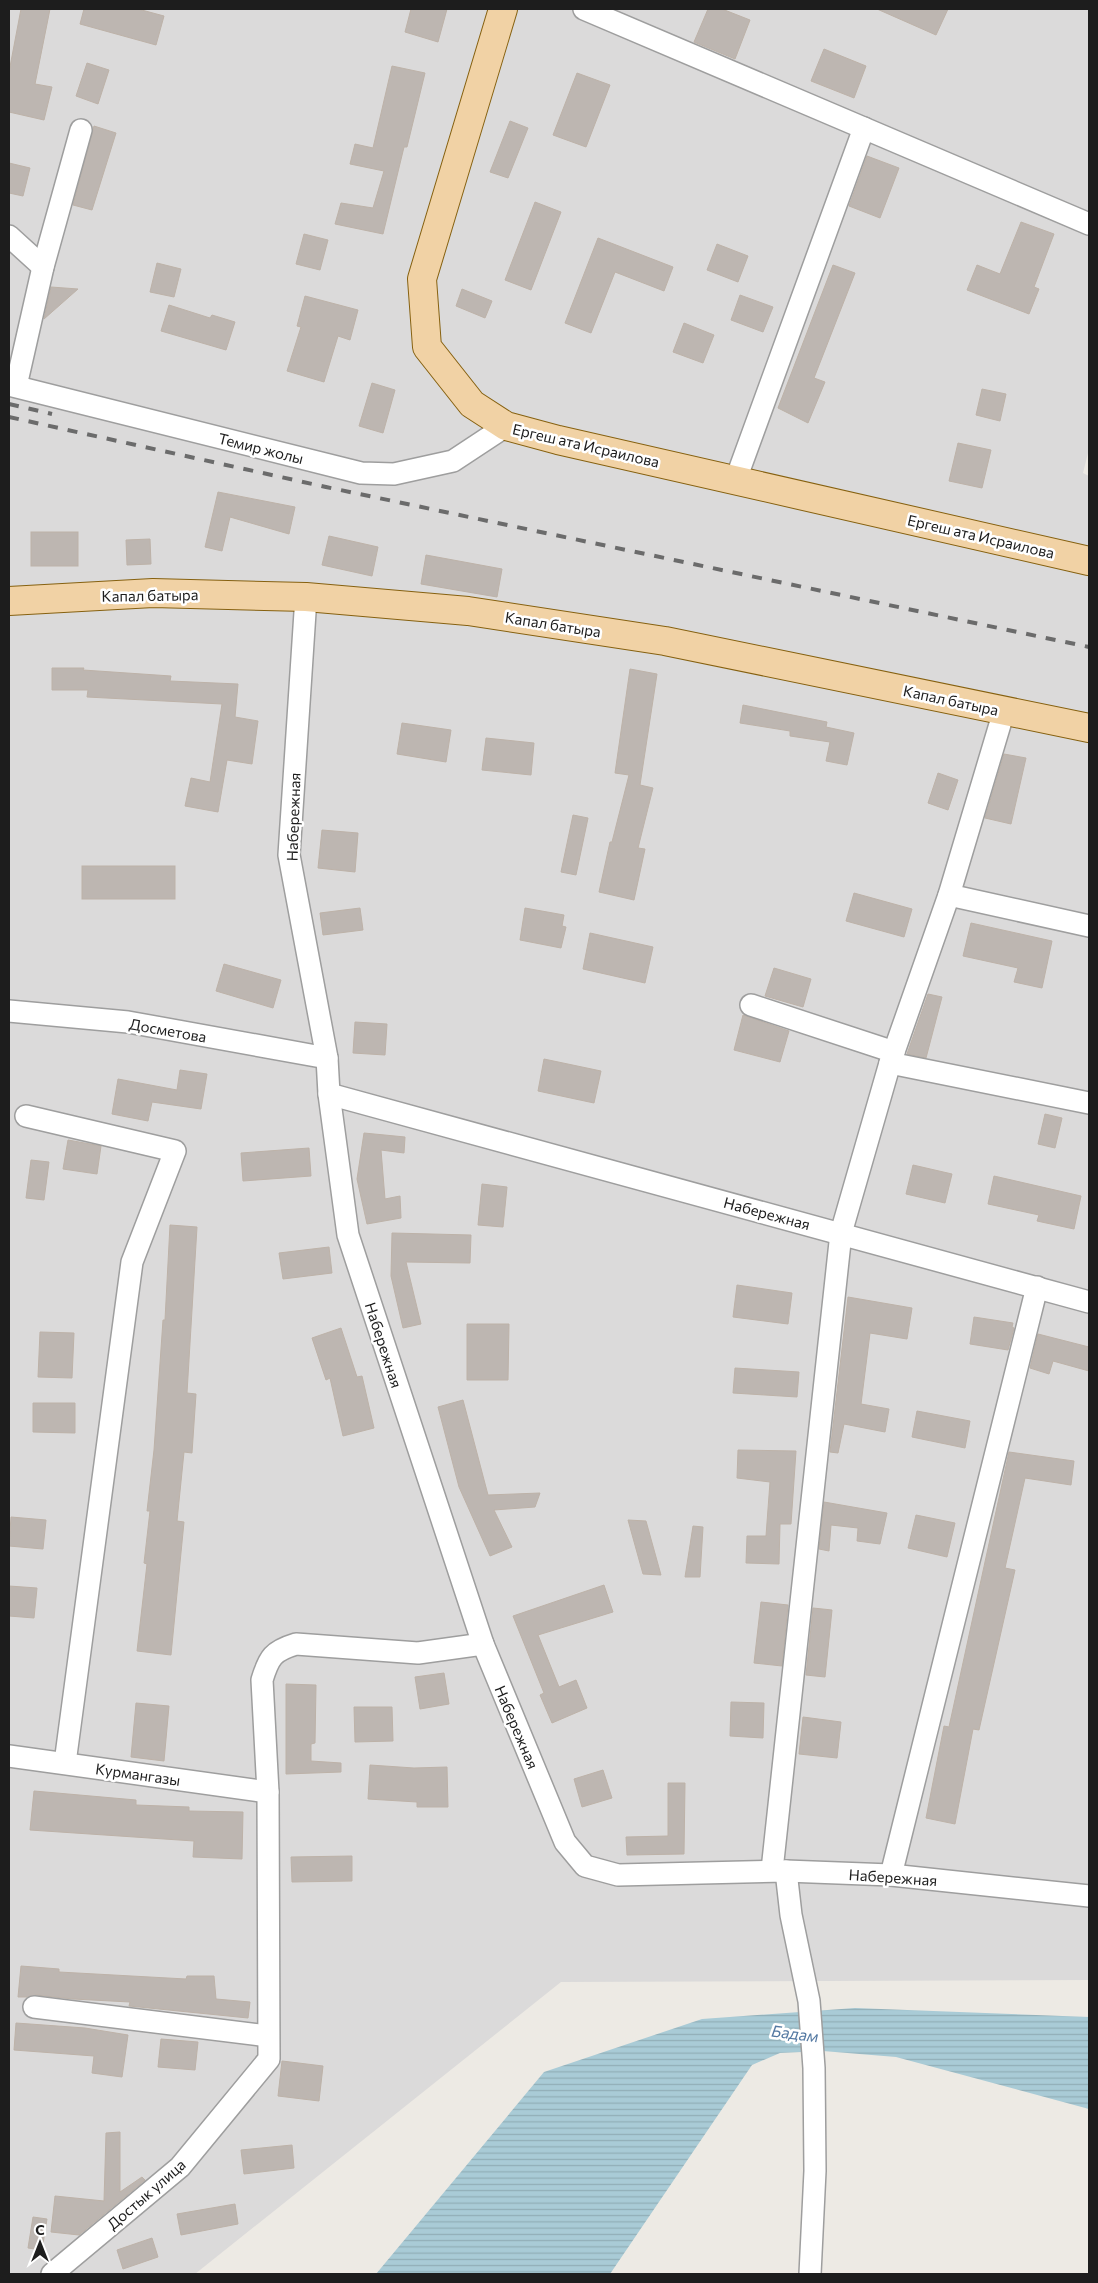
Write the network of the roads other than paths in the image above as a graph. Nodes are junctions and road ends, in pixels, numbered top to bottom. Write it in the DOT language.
graph roads {
  1 [pos="503,9"];
  2 [pos="584,9"];
  3 [pos="864,128"];
  4 [pos="81,130"];
  5 [pos="1089,224"];
  6 [pos="9,236"];
  7 [pos="42,267"];
  8 [pos="12,386"];
  9 [pos="506,426"];
  10 [pos="736,479"];
  11 [pos="1089,561"];
  12 [pos="306,597"];
  13 [pos="9,601"];
  14 [pos="1004,710"];
  15 [pos="1089,728"];
  16 [pos="949,895"];
  17 [pos="1089,926"];
  18 [pos="751,1005"];
  19 [pos="9,1011"];
  20 [pos="327,1058"];
  21 [pos="892,1058"];
  22 [pos="329,1094"];
  23 [pos="1089,1103"];
  24 [pos="26,1116"];
  25 [pos="841,1233"];
  26 [pos="1038,1287"];
  27 [pos="1089,1302"];
  28 [pos="483,1644"];
  29 [pos="9,1756"];
  30 [pos="65,1763"];
  31 [pos="268,1792"];
  32 [pos="779,1870"];
  33 [pos="891,1876"];
  34 [pos="1089,1896"];
  35 [pos="34,2007"];
  36 [pos="268,2036"];
  37 [pos="52,2274"];
  38 [pos="810,2274"];
  1 -- 9 [label="main road, Ергеш ата Исраилова"];
  2 -- 3 [label="street"];
  3 -- 5 [label="street"];
  3 -- 10 [label="street"];
  4 -- 7 [label="street"];
  6 -- 7 [label="street"];
  7 -- 8 [label="street"];
  8 -- 9 [label="street, Темир жолы"];
  9 -- 10 [label="main road, Ергеш ата Исраилова"];
  10 -- 11 [label="main road, Ергеш ата Исраилова"];
  12 -- 13 [label="main road, Капал батыра"];
  12 -- 14 [label="main road, Капал батыра"];
  12 -- 20 [label="street, Набережная"];
  14 -- 15 [label="main road, Капал батыра"];
  14 -- 16 [label="street"];
  16 -- 17 [label="street"];
  16 -- 21 [label="street"];
  18 -- 21 [label="street"];
  19 -- 20 [label="street, Досметова"];
  20 -- 22 [label="street, Набережная"];
  21 -- 23 [label="street"];
  21 -- 25 [label="street"];
  22 -- 25 [label="street, Набережная"];
  22 -- 28 [label="street, Набережная"];
  24 -- 30 [label="street"];
  25 -- 26 [label="street, Набережная"];
  25 -- 32 [label="street"];
  26 -- 27 [label="street, Набережная"];
  26 -- 33 [label="street"];
  28 -- 31 [label="street"];
  28 -- 32 [label="street, Набережная"];
  29 -- 30 [label="street, Курмангазы"];
  30 -- 31 [label="street, Курмангазы"];
  31 -- 36 [label="street"];
  32 -- 33 [label="street, Набережная"];
  32 -- 38 [label="street"];
  33 -- 34 [label="street, Набережная"];
  35 -- 36 [label="street"];
  36 -- 37 [label="street, Достык улица"];
}
